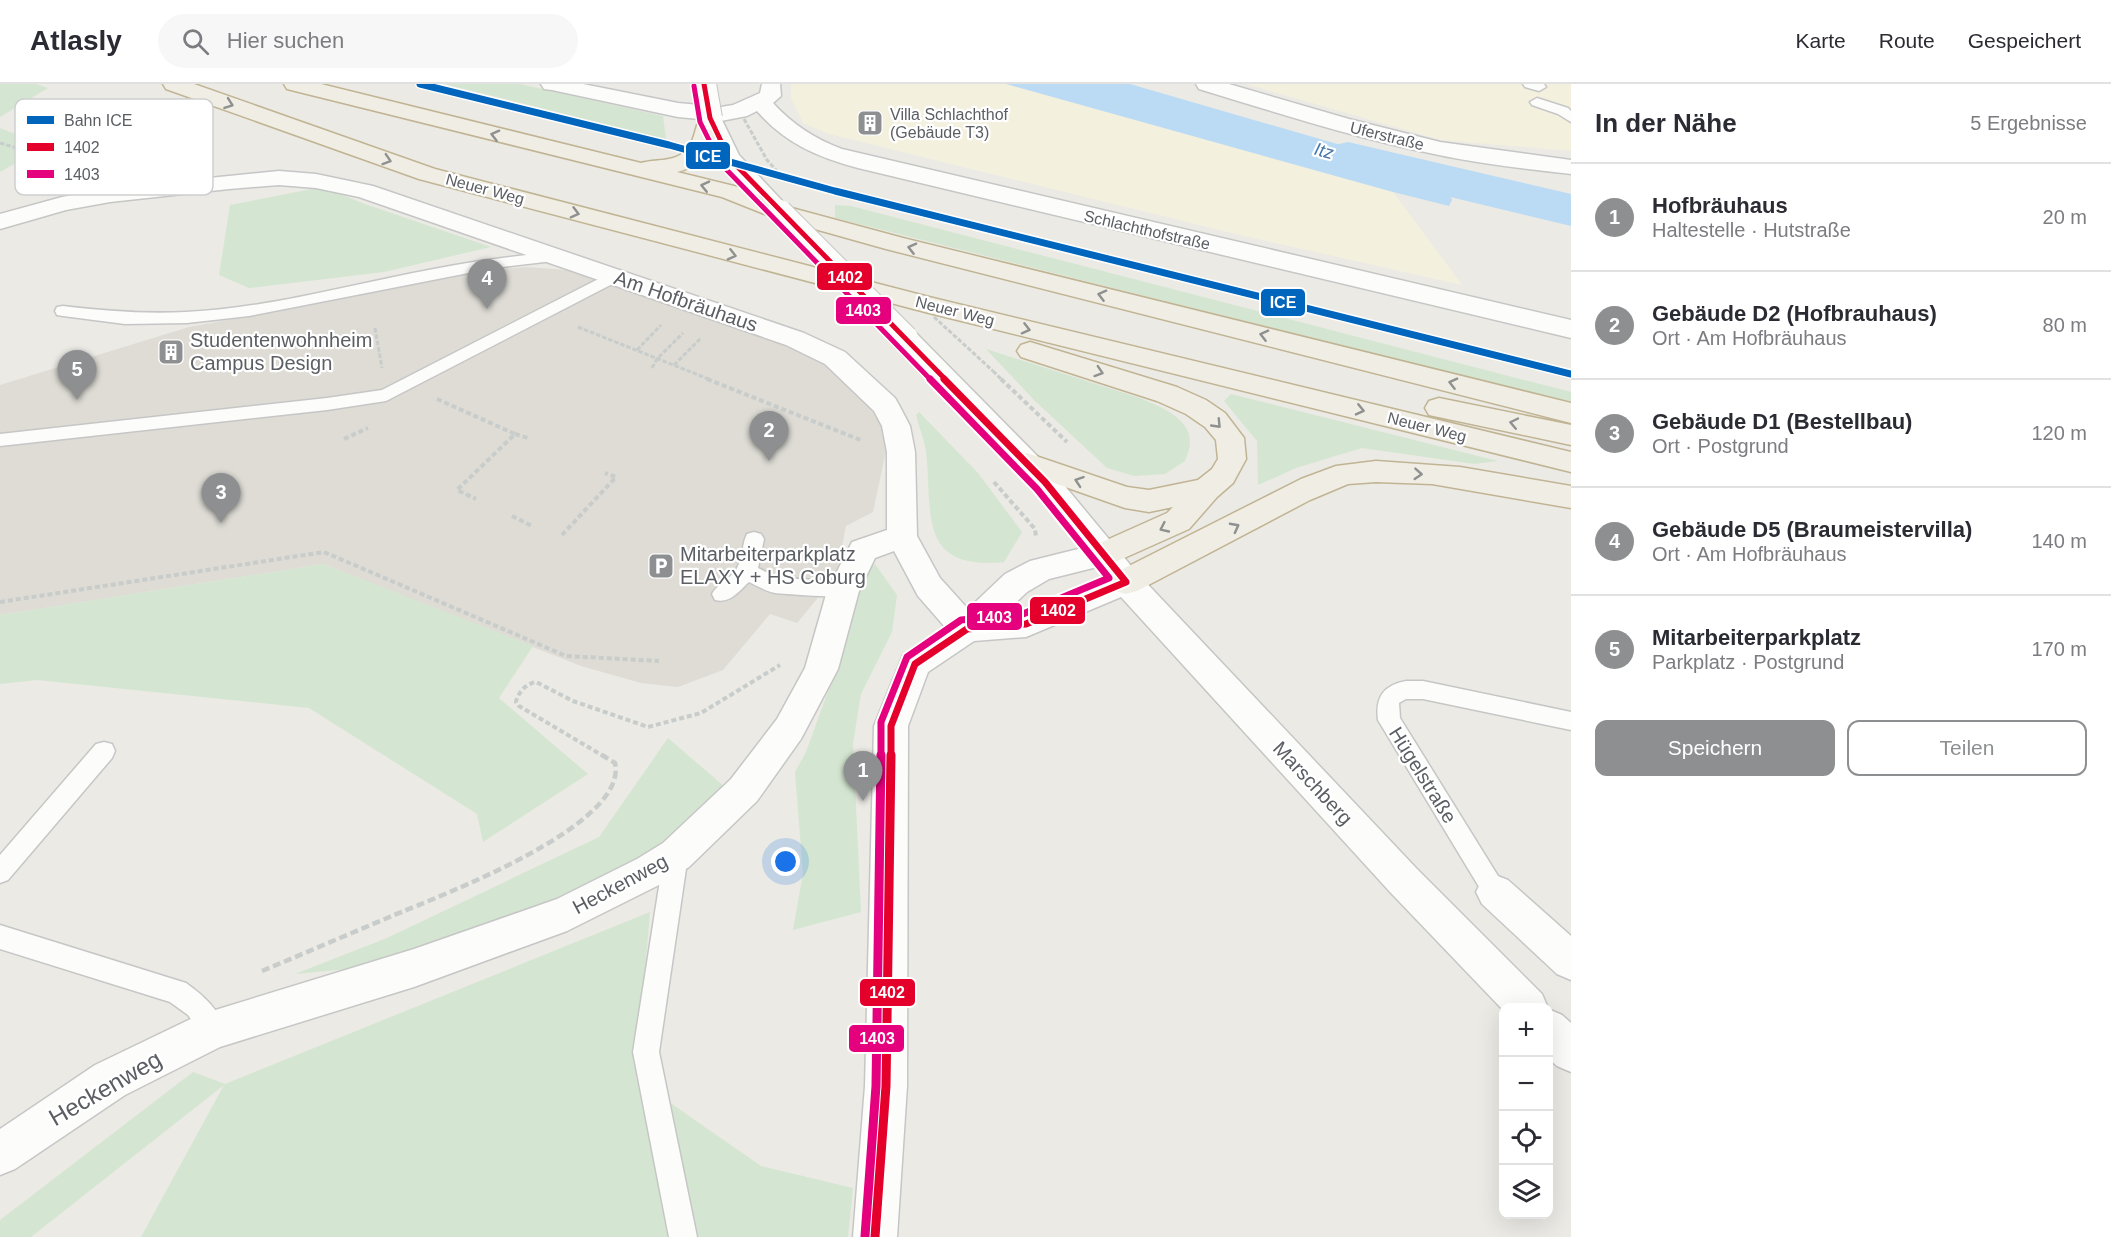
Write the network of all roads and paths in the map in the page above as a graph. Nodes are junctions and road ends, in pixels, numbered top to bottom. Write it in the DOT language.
graph roads {
  1 [pos="174,84"];
  2 [pos="226,84"];
  3 [pos="295,84"];
  4 [pos="552,84"];
  5 [pos="704,84"];
  6 [pos="1207,84"];
  7 [pos="758,99"];
  8 [pos="1537,102"];
  9 [pos="710,118"];
  10 [pos="1571,118"];
  11 [pos="1571,167"];
  12 [pos="628,168"];
  13 [pos="213,184"];
  14 [pos="788,184"];
  15 [pos="110,195"];
  16 [pos="780,212"];
  17 [pos="0,222"];
  18 [pos="556,257"];
  19 [pos="614,276"];
  20 [pos="929,305"];
  21 [pos="63,311"];
  22 [pos="568,323"];
  23 [pos="688,327"];
  24 [pos="375,328"];
  25 [pos="1571,329"];
  26 [pos="657,358"];
  27 [pos="652,368"];
  28 [pos="993,371"];
  29 [pos="386,395"];
  30 [pos="433,397"];
  31 [pos="1571,413"];
  32 [pos="374,424"];
  33 [pos="515,434"];
  34 [pos="1571,435"];
  35 [pos="528,438"];
  36 [pos="344,439"];
  37 [pos="0,440"];
  38 [pos="873,445"];
  39 [pos="1073,448"];
  40 [pos="1571,462"];
  41 [pos="1027,463"];
  42 [pos="605,472"];
  43 [pos="1207,489"];
  44 [pos="1571,497"];
  45 [pos="476,499"];
  46 [pos="512,516"];
  47 [pos="532,526"];
  48 [pos="562,535"];
  49 [pos="902,536"];
  50 [pos="754,539"];
  51 [pos="1102,555"];
  52 [pos="747,572"];
  53 [pos="1126,582"];
  54 [pos="843,591"];
  55 [pos="722,594"];
  56 [pos="0,602"];
  57 [pos="967,628"];
  58 [pos="659,661"];
  59 [pos="777,668"];
  60 [pos="1571,721"];
  61 [pos="104,752"];
  62 [pos="676,855"];
  63 [pos="0,872"];
  64 [pos="1495,892"];
  65 [pos="0,938"];
  66 [pos="1571,961"];
  67 [pos="255,975"];
  68 [pos="1523,1003"];
  69 [pos="213,1029"];
  70 [pos="1553,1034"];
  71 [pos="1571,1052"];
  72 [pos="0,1154"];
  73 [pos="683,1237"];
  74 [pos="875,1237"];
  1 -- 20 [label="highway, Neuer Weg, one-way"];
  34 -- 2 [label="highway, Neuer Weg, one-way"];
  12 -- 3 [label="highway, one-way"];
  4 -- 7 [label="street"];
  5 -- 9 [label="street, Marschberg, bridge"];
  6 -- 11 [label="street, Uferstraße"];
  7 -- 14 [label="path, bridge"];
  7 -- 25 [label="street, Schlachthofstraße"];
  8 -- 10 [label="lane"];
  9 -- 12 [label="highway"];
  9 -- 16 [label="street, Marschberg"];
  16 -- 12 [label="highway, one-way"];
  13 -- 18 [label="street, Am Hofbräuhaus"];
  15 -- 17 [label="street, Am Hofbräuhaus"];
  31 -- 16 [label="highway, one-way"];
  16 -- 41 [label="street, Marschberg, bridge"];
  18 -- 19 [label="street, Am Hofbräuhaus"];
  18 -- 21 [label="lane"];
  19 -- 29 [label="lane"];
  19 -- 49 [label="street, Am Hofbräuhaus"];
  20 -- 40 [label="highway, Neuer Weg, one-way"];
  20 -- 43 [label="highway, one-way"];
  22 -- 26 [label="path"];
  23 -- 26 [label="path"];
  24 -- 29 [label="path"];
  26 -- 27 [label="path"];
  26 -- 38 [label="path"];
  28 -- 39 [label="path"];
  29 -- 37 [label="lane"];
  30 -- 33 [label="path"];
  32 -- 36 [label="path"];
  33 -- 35 [label="path"];
  33 -- 45 [label="path"];
  43 -- 41 [label="highway, one-way"];
  41 -- 51 [label="street, Marschberg"];
  42 -- 48 [label="path"];
  43 -- 51 [label="highway, one-way"];
  53 -- 44 [label="highway, one-way"];
  46 -- 47 [label="path"];
  49 -- 54 [label="street, Heckenweg"];
  49 -- 57 [label="street, Am Hofbräuhaus"];
  50 -- 52 [label="lane"];
  51 -- 53 [label="street, Marschberg"];
  51 -- 57 [label="street"];
  52 -- 54 [label="lane"];
  52 -- 55 [label="lane"];
  53 -- 57 [label="street"];
  53 -- 68 [label="street, Marschberg"];
  54 -- 62 [label="street, Heckenweg"];
  56 -- 58 [label="path"];
  57 -- 74 [label="street"];
  59 -- 67 [label="path"];
  60 -- 64 [label="lane, Hügelstraße"];
  61 -- 63 [label="lane"];
  62 -- 69 [label="street, Heckenweg"];
  62 -- 73 [label="lane"];
  64 -- 66 [label="street, Hügelstraße"];
  65 -- 69 [label="lane"];
  69 -- 72 [label="street, Heckenweg"];
  70 -- 71 [label="street"];
}
